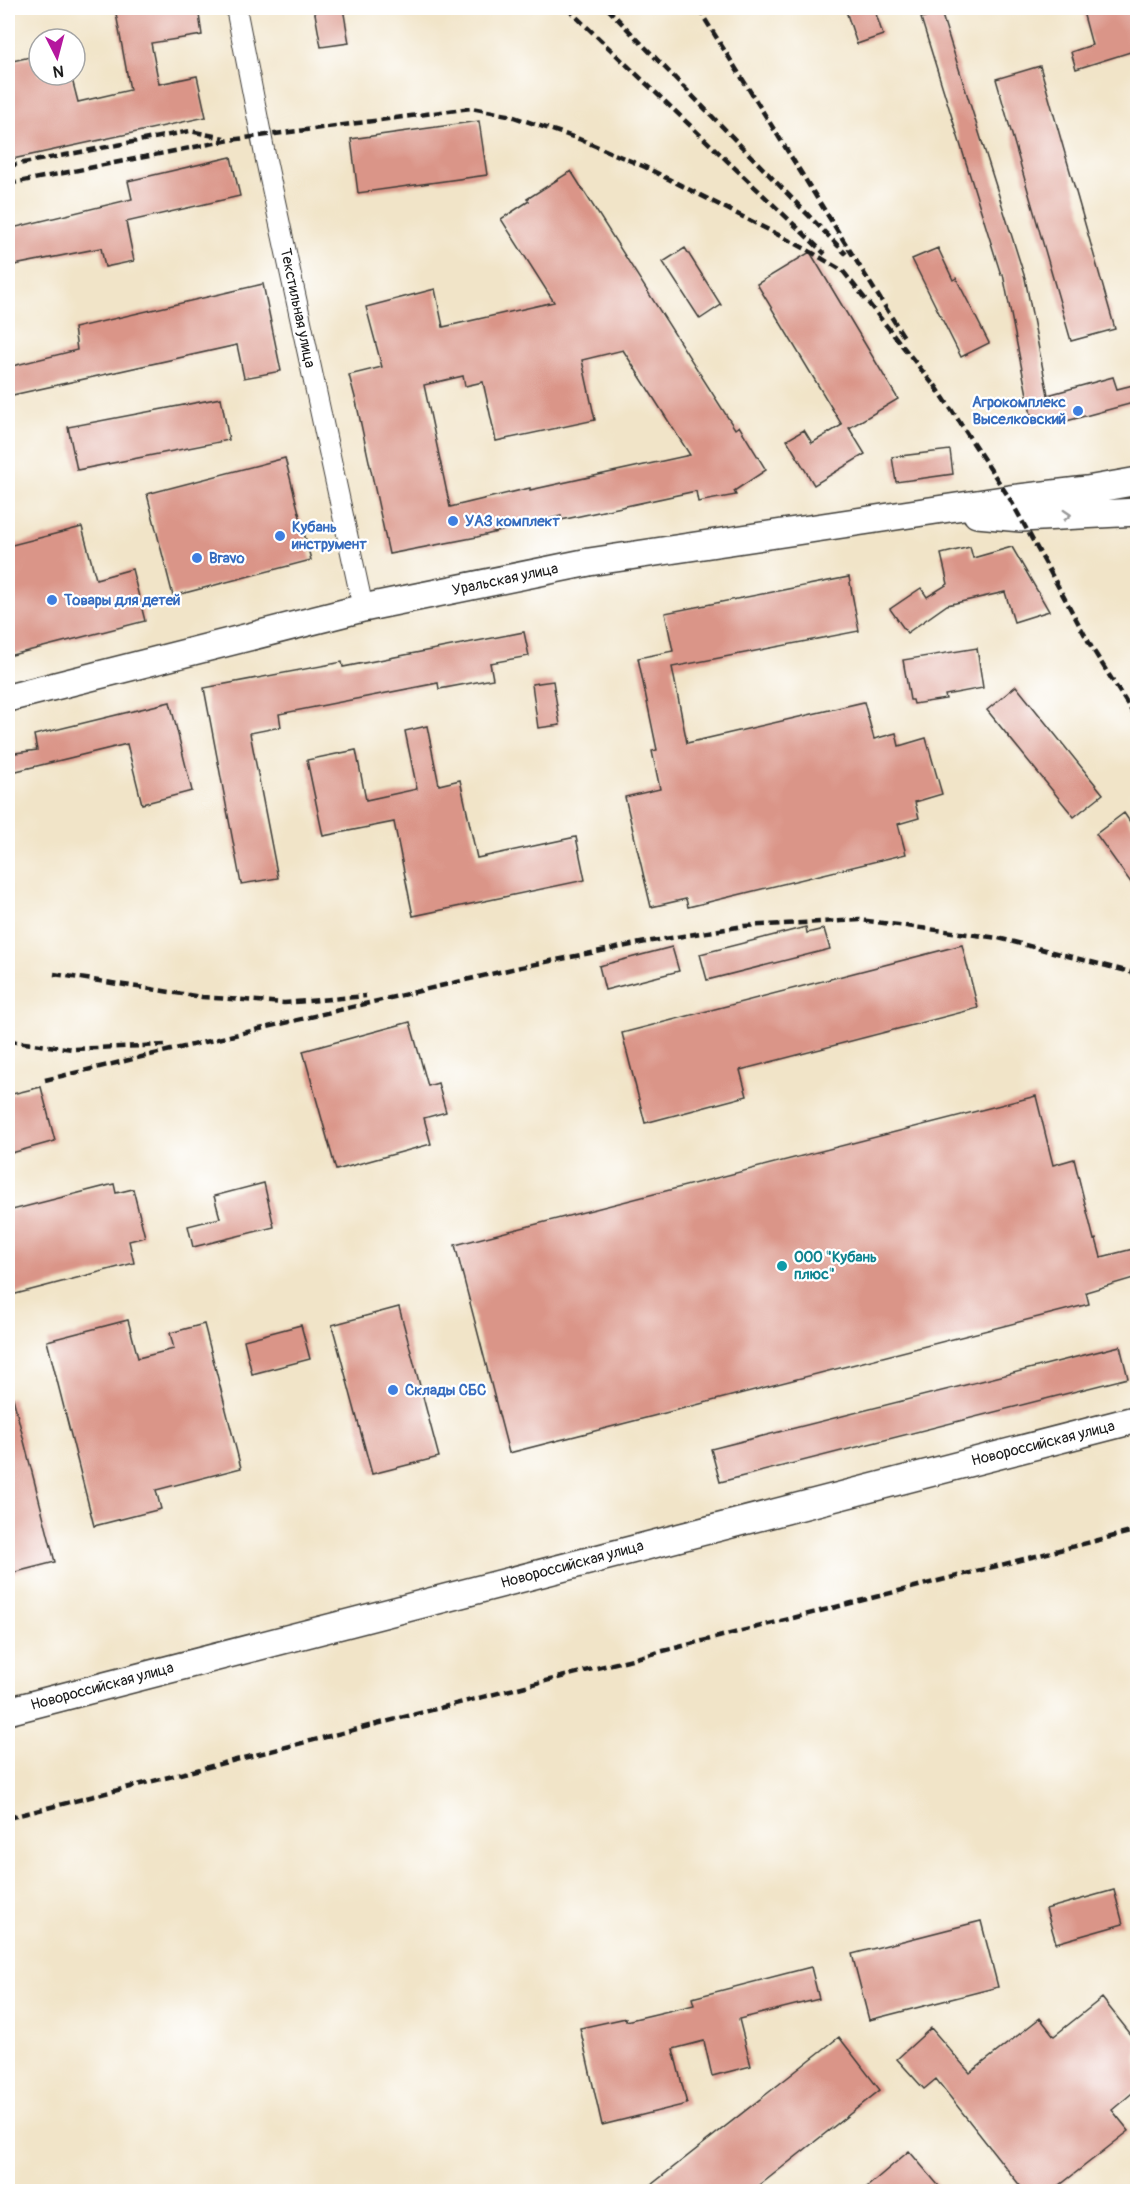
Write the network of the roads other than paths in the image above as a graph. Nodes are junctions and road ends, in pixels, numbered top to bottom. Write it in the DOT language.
graph roads {
  1 [pos="236,8"];
  2 [pos="1137,481"];
  3 [pos="1137,512"];
  4 [pos="801,532"];
  5 [pos="363,610"];
  6 [pos="8,700"];
  7 [pos="1137,1419"];
  8 [pos="8,1711"];
  1 -- 5 [label="street, Текстильная улица"];
  2 -- 4 [label="main road, Уральская улица"];
  4 -- 3 [label="main road, Уральская улица, one-way"];
  4 -- 5 [label="main road, Уральская улица"];
  5 -- 6 [label="main road, Уральская улица"];
  7 -- 8 [label="main road, Новороссийская улица"];
}
